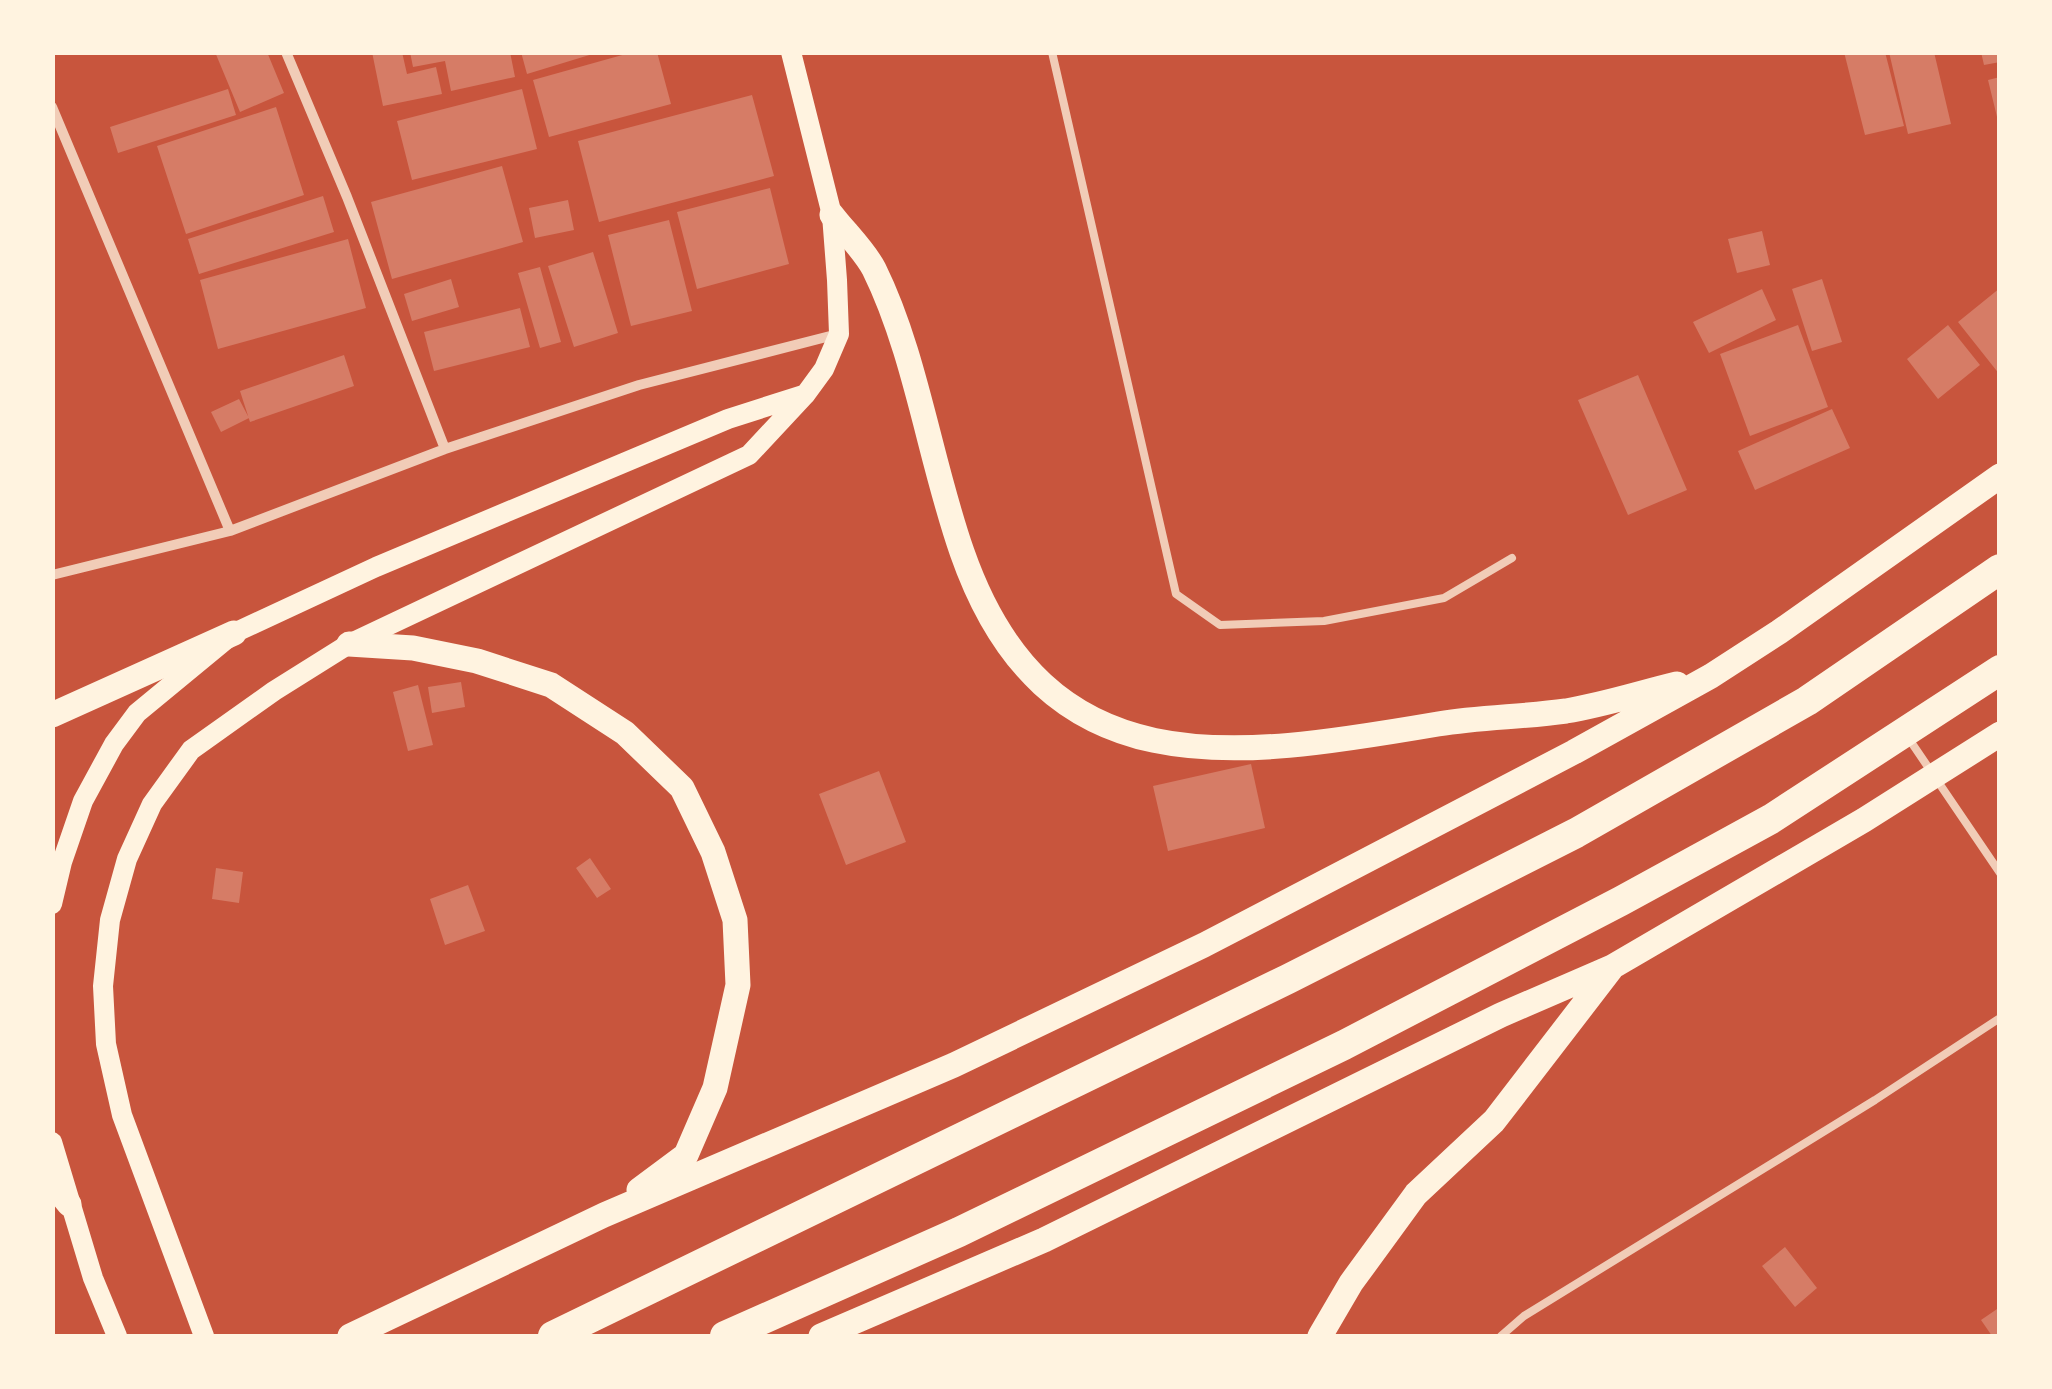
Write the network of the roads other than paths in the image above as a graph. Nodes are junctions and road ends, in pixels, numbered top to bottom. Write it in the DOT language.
graph roads {
  1 [pos="286,52"];
  2 [pos="792,52"];
  3 [pos="1052,52"];
  4 [pos="52,107"];
  5 [pos="832,215"];
  6 [pos="838,334"];
  7 [pos="805,394"];
  8 [pos="445,449"];
  9 [pos="2000,476"];
  10 [pos="230,531"];
  11 [pos="1512,558"];
  12 [pos="2000,569"];
  13 [pos="52,575"];
  14 [pos="234,633"];
  15 [pos="349,644"];
  16 [pos="2000,670"];
  17 [pos="1711,676"];
  18 [pos="52,715"];
  19 [pos="1904,732"];
  20 [pos="2000,734"];
  21 [pos="1933,776"];
  22 [pos="2000,873"];
  23 [pos="52,904"];
  24 [pos="1612,967"];
  25 [pos="2000,1018"];
  26 [pos="52,1142"];
  27 [pos="52,1183"];
  28 [pos="69,1204"];
  29 [pos="604,1215"];
  30 [pos="117,1336"];
  31 [pos="204,1336"];
  32 [pos="350,1336"];
  33 [pos="553,1336"];
  34 [pos="725,1336"];
  35 [pos="821,1336"];
  36 [pos="1320,1336"];
  37 [pos="1501,1336"];
  1 -- 8 [label="street"];
  2 -- 5 [label="main road"];
  3 -- 11 [label="lane"];
  4 -- 10 [label="street"];
  5 -- 6 [label="main road"];
  5 -- 17 [label="main road"];
  6 -- 7 [label="main road"];
  6 -- 8 [label="street"];
  7 -- 14 [label="main road"];
  7 -- 15 [label="main road"];
  8 -- 10 [label="street"];
  9 -- 17 [label="main road"];
  10 -- 13 [label="street"];
  12 -- 33 [label="highway"];
  14 -- 18 [label="main road"];
  14 -- 23 [label="main road"];
  15 -- 29 [label="main road"];
  15 -- 31 [label="main road"];
  16 -- 19 [label="highway"];
  17 -- 29 [label="main road"];
  19 -- 21 [label="lane"];
  19 -- 34 [label="highway"];
  20 -- 21 [label="main road"];
  21 -- 22 [label="lane"];
  21 -- 24 [label="main road"];
  24 -- 35 [label="main road"];
  24 -- 36 [label="main road"];
  25 -- 37 [label="lane"];
  26 -- 28 [label="main road"];
  27 -- 28 [label="main road"];
  28 -- 30 [label="main road"];
  29 -- 32 [label="main road"];
}
